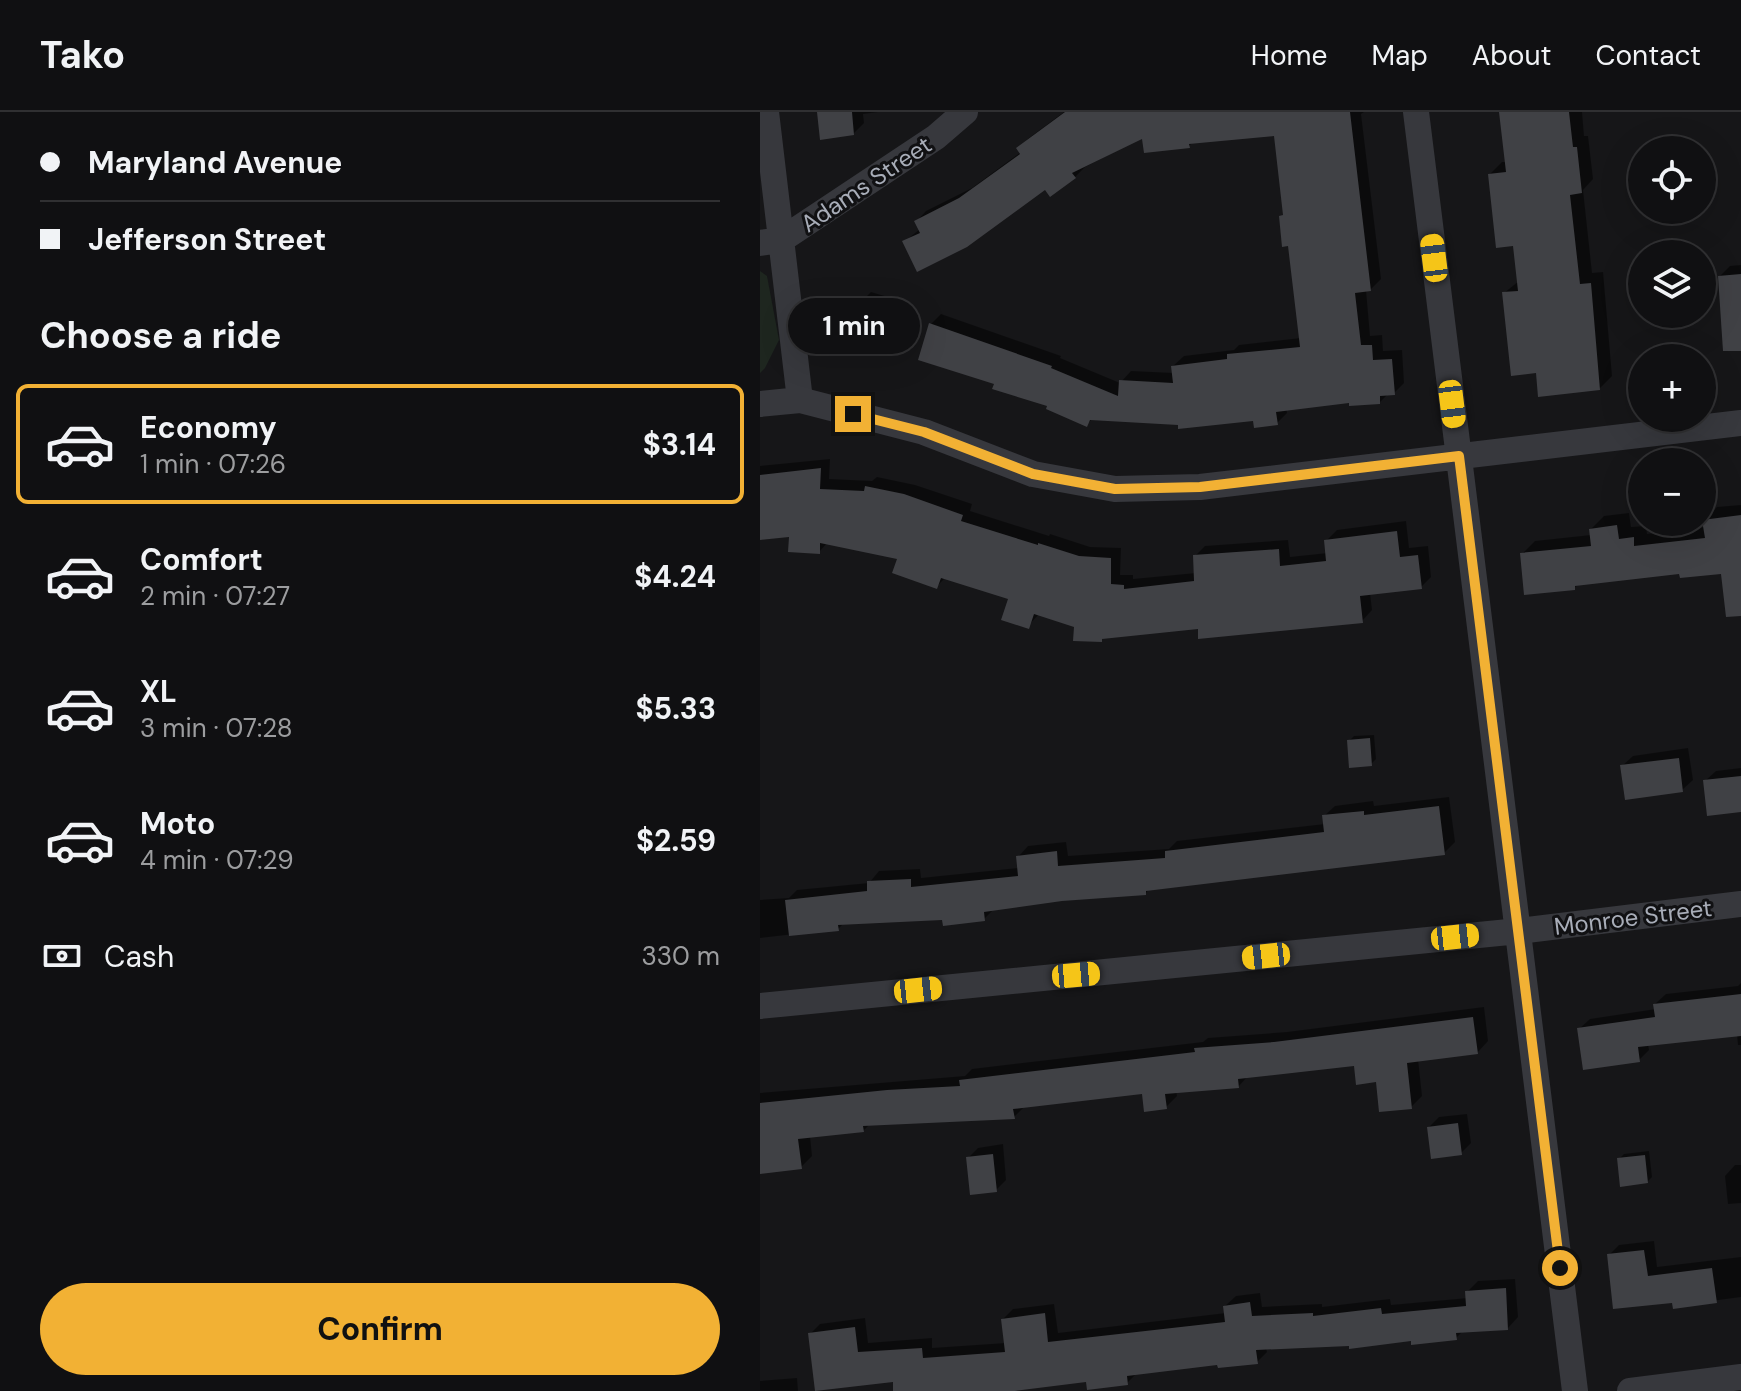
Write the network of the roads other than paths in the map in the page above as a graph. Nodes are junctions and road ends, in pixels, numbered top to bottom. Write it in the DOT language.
graph roads {
  1 [pos="766,112"];
  2 [pos="965,112"];
  3 [pos="1416,112"];
  4 [pos="771,242"];
  5 [pos="800,400"];
  6 [pos="760,404"];
  7 [pos="1741,423"];
  8 [pos="1459,456"];
  9 [pos="1741,904"];
  10 [pos="1519,931"];
  11 [pos="760,1006"];
  12 [pos="1741,1377"];
  13 [pos="1575,1391"];
  14 [pos="1630,1391"];
  1 -- 4 [label="street"];
  2 -- 4 [label="street, Adams Street"];
  3 -- 8 [label="street"];
  4 -- 5 [label="street"];
  5 -- 6 [label="street"];
  5 -- 8 [label="street"];
  7 -- 8 [label="street"];
  8 -- 10 [label="street"];
  9 -- 10 [label="street, Monroe Street"];
  10 -- 11 [label="street, Monroe Street"];
  10 -- 13 [label="street"];
  12 -- 14 [label="street"];
}
